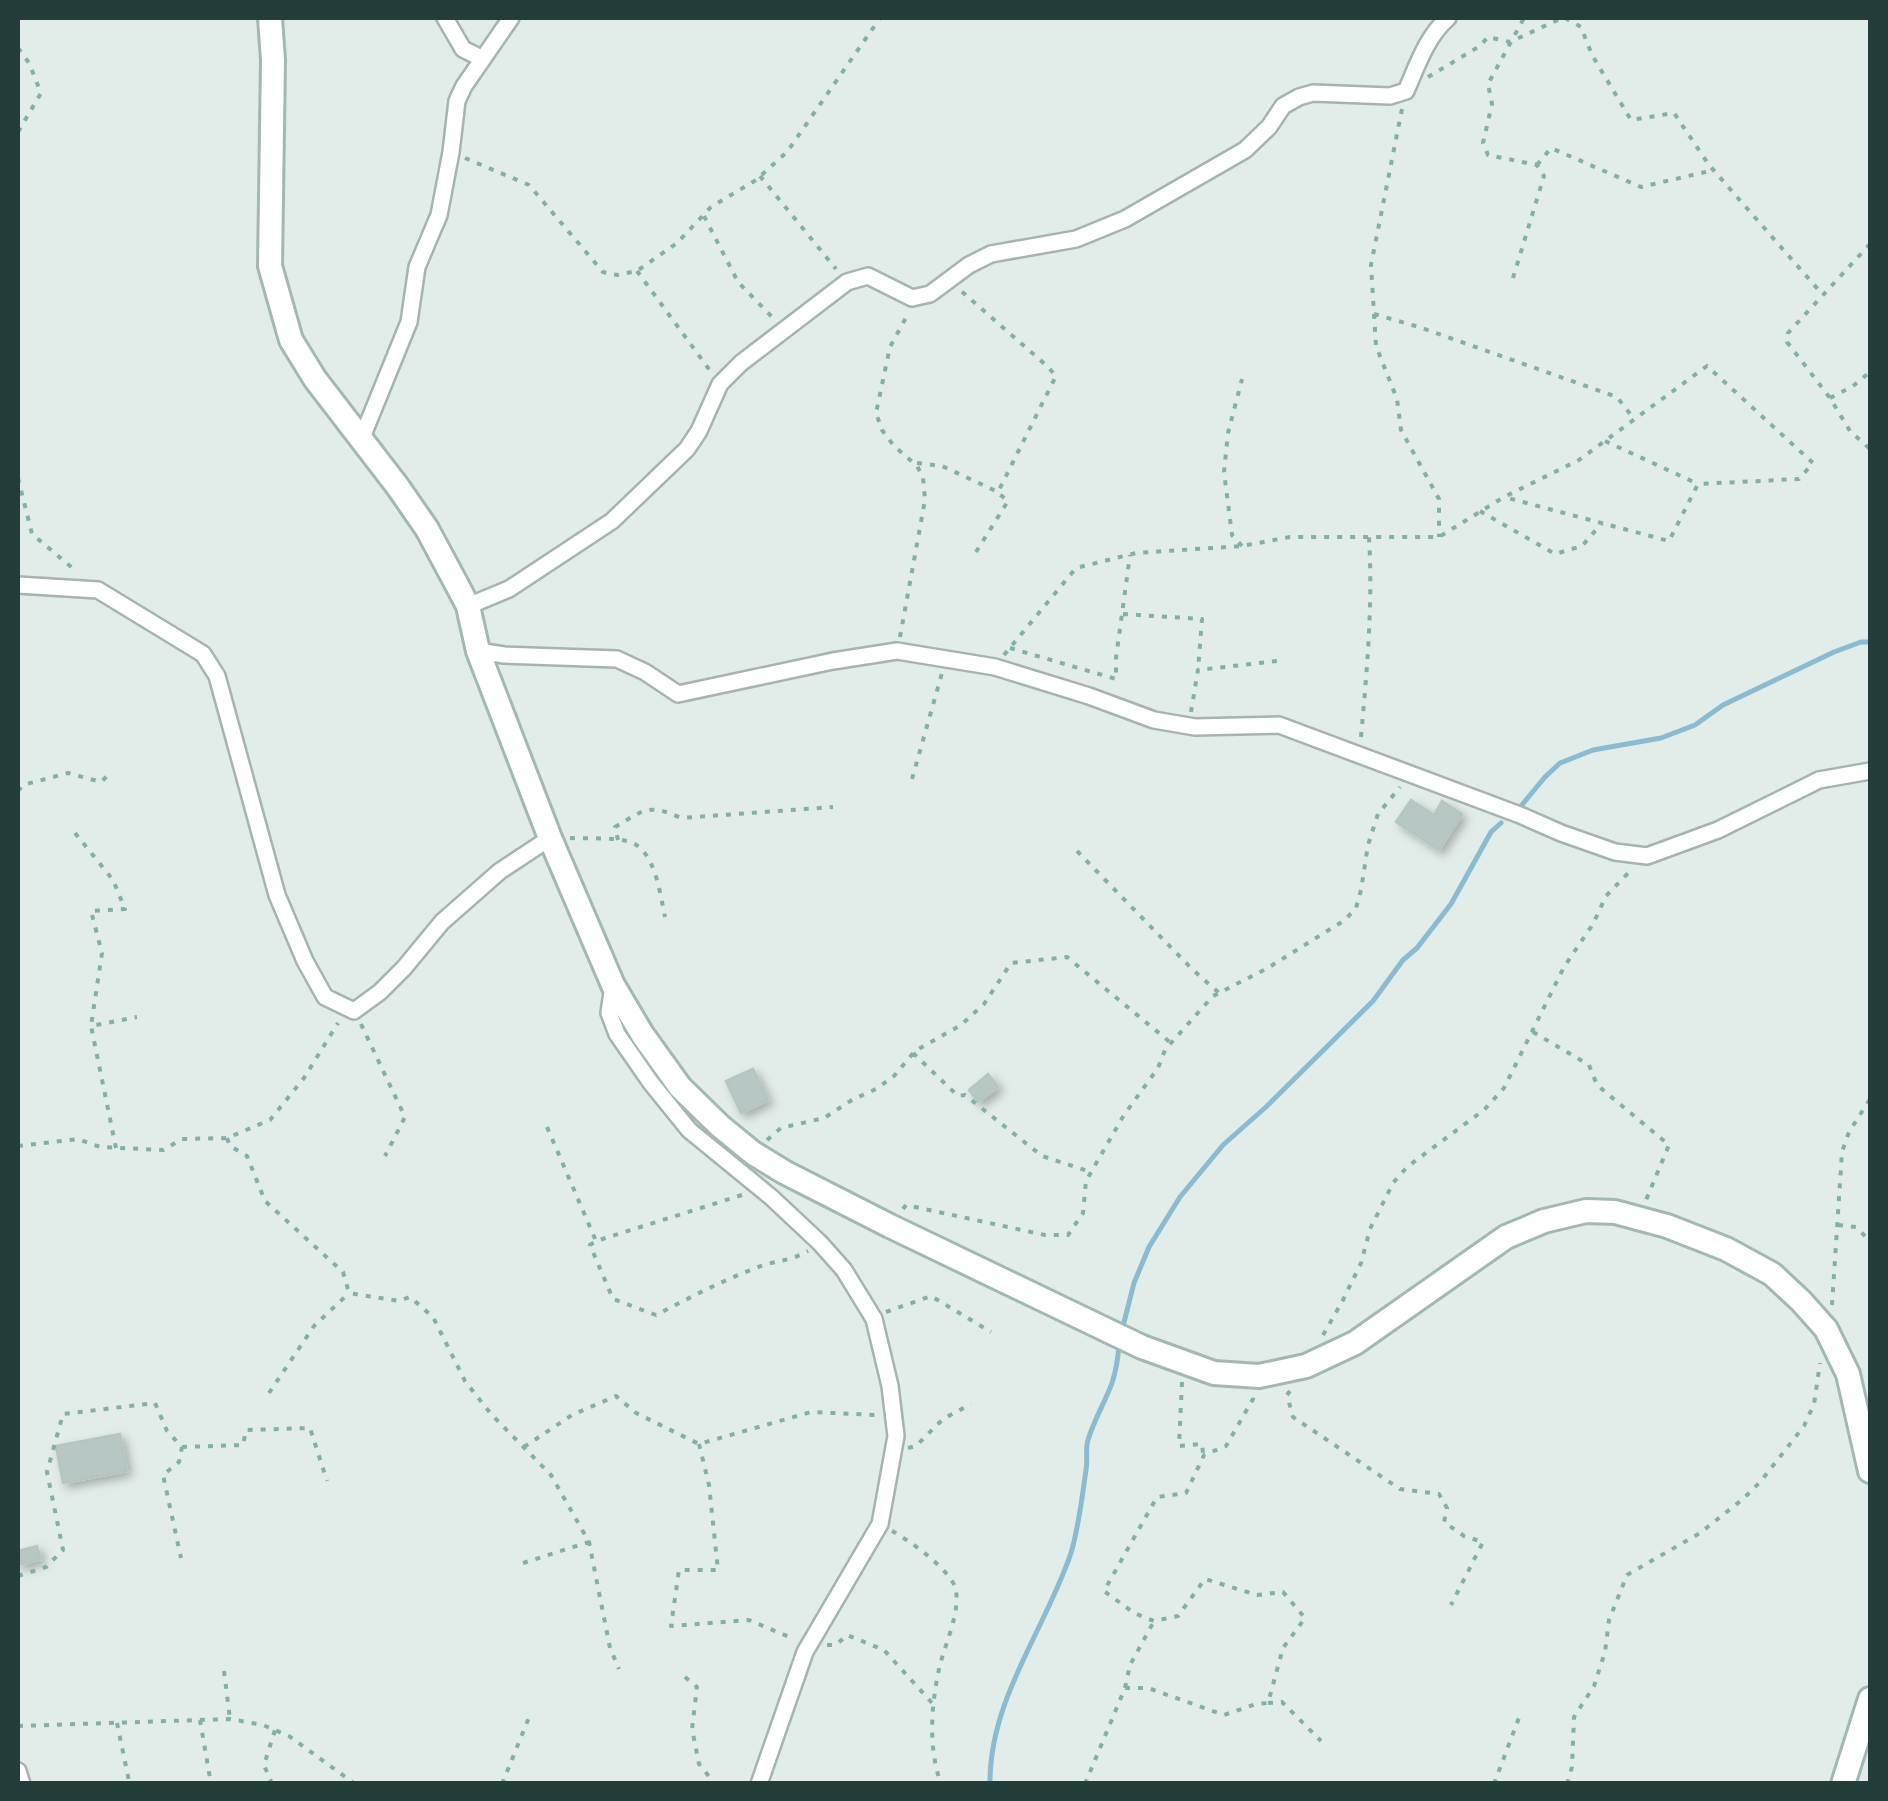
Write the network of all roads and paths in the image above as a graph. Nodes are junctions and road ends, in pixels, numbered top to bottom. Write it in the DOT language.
graph roads {
  1 [pos="270,18"];
  2 [pos="444,18"];
  3 [pos="512,18"];
  4 [pos="880,18"];
  5 [pos="1448,18"];
  6 [pos="1524,18"];
  7 [pos="1564,18"];
  8 [pos="1510,42"];
  9 [pos="18,48"];
  10 [pos="482,59"];
  11 [pos="1406,91"];
  12 [pos="18,132"];
  13 [pos="451,152"];
  14 [pos="1537,164"];
  15 [pos="1714,170"];
  16 [pos="760,176"];
  17 [pos="704,216"];
  18 [pos="1870,244"];
  19 [pos="637,271"];
  20 [pos="1512,278"];
  21 [pos="949,280"];
  22 [pos="847,282"];
  23 [pos="1823,295"];
  24 [pos="912,298"];
  25 [pos="1374,314"];
  26 [pos="784,330"];
  27 [pos="1870,372"];
  28 [pos="1242,379"];
  29 [pos="720,384"];
  30 [pos="1830,398"];
  31 [pos="1634,419"];
  32 [pos="361,440"];
  33 [pos="1605,441"];
  34 [pos="1870,449"];
  35 [pos="913,462"];
  36 [pos="18,478"];
  37 [pos="1698,484"];
  38 [pos="994,490"];
  39 [pos="1504,497"];
  40 [pos="1480,512"];
  41 [pos="1602,523"];
  42 [pos="1369,537"];
  43 [pos="1439,537"];
  44 [pos="1242,546"];
  45 [pos="976,552"];
  46 [pos="1130,555"];
  47 [pos="18,584"];
  48 [pos="98,590"];
  49 [pos="468,606"];
  50 [pos="1122,614"];
  51 [pos="1010,648"];
  52 [pos="478,651"];
  53 [pos="897,651"];
  54 [pos="946,659"];
  55 [pos="1277,661"];
  56 [pos="995,666"];
  57 [pos="1198,670"];
  58 [pos="1188,726"];
  59 [pos="1359,756"];
  60 [pos="1870,771"];
  61 [pos="1404,773"];
  62 [pos="108,774"];
  63 [pos="912,779"];
  64 [pos="18,791"];
  65 [pos="833,807"];
  66 [pos="75,833"];
  67 [pos="550,838"];
  68 [pos="618,840"];
  69 [pos="1077,851"];
  70 [pos="1647,856"];
  71 [pos="665,917"];
  72 [pos="614,985"];
  73 [pos="1219,993"];
  74 [pos="354,1012"];
  75 [pos="136,1018"];
  76 [pos="91,1026"];
  77 [pos="1532,1032"];
  78 [pos="1171,1043"];
  79 [pos="913,1053"];
  80 [pos="1870,1099"];
  81 [pos="547,1127"];
  82 [pos="227,1138"];
  83 [pos="18,1146"];
  84 [pos="116,1148"];
  85 [pos="753,1154"];
  86 [pos="385,1156"];
  87 [pos="1091,1172"];
  88 [pos="762,1189"];
  89 [pos="1638,1218"];
  90 [pos="1838,1225"];
  91 [pos="890,1226"];
  92 [pos="1870,1240"];
  93 [pos="596,1241"];
  94 [pos="820,1243"];
  95 [pos="348,1292"];
  96 [pos="872,1317"];
  97 [pos="1826,1329"];
  98 [pos="991,1332"];
  99 [pos="1183,1362"];
  100 [pos="1306,1366"];
  101 [pos="1252,1376"];
  102 [pos="269,1393"];
  103 [pos="971,1404"];
  104 [pos="894,1416"];
  105 [pos="699,1444"];
  106 [pos="182,1447"];
  107 [pos="524,1447"];
  108 [pos="893,1451"];
  109 [pos="1204,1455"];
  110 [pos="1870,1470"];
  111 [pos="327,1481"];
  112 [pos="880,1524"];
  113 [pos="588,1542"];
  114 [pos="181,1558"];
  115 [pos="524,1563"];
  116 [pos="18,1576"];
  117 [pos="1451,1605"];
  118 [pos="1154,1621"];
  119 [pos="809,1646"];
  120 [pos="619,1669"];
  121 [pos="224,1671"];
  122 [pos="685,1677"];
  123 [pos="1125,1688"];
  124 [pos="1870,1698"];
  125 [pos="933,1704"];
  126 [pos="1268,1704"];
  127 [pos="530,1715"];
  128 [pos="1520,1715"];
  129 [pos="230,1719"];
  130 [pos="200,1720"];
  131 [pos="117,1723"];
  132 [pos="18,1726"];
  133 [pos="274,1730"];
  134 [pos="1320,1741"];
  135 [pos="18,1771"];
  136 [pos="129,1781"];
  137 [pos="22,1784"];
  138 [pos="211,1784"];
  139 [pos="272,1784"];
  140 [pos="354,1784"];
  141 [pos="502,1784"];
  142 [pos="714,1784"];
  143 [pos="759,1784"];
  144 [pos="941,1784"];
  145 [pos="1085,1784"];
  146 [pos="1494,1784"];
  147 [pos="1568,1784"];
  148 [pos="1842,1784"];
  1 -- 32 [label="street"];
  2 -- 10 [label="street"];
  3 -- 10 [label="street"];
  4 -- 16 [label="path"];
  5 -- 11 [label="street"];
  6 -- 8 [label="path"];
  7 -- 8 [label="path"];
  7 -- 15 [label="path"];
  8 -- 11 [label="path"];
  8 -- 14 [label="path"];
  9 -- 12 [label="path"];
  10 -- 13 [label="street"];
  11 -- 21 [label="street"];
  11 -- 25 [label="path"];
  13 -- 19 [label="path"];
  13 -- 32 [label="street"];
  14 -- 15 [label="path"];
  14 -- 20 [label="path"];
  15 -- 23 [label="path"];
  16 -- 17 [label="path"];
  16 -- 22 [label="path"];
  17 -- 19 [label="path"];
  17 -- 26 [label="path"];
  18 -- 23 [label="path"];
  19 -- 29 [label="path"];
  21 -- 24 [label="street"];
  21 -- 38 [label="path"];
  22 -- 24 [label="street"];
  22 -- 26 [label="street"];
  23 -- 30 [label="path"];
  24 -- 35 [label="path"];
  25 -- 31 [label="path"];
  25 -- 43 [label="path"];
  26 -- 29 [label="street"];
  27 -- 30 [label="path"];
  28 -- 44 [label="path"];
  29 -- 49 [label="street"];
  30 -- 34 [label="path"];
  31 -- 33 [label="path"];
  31 -- 37 [label="path"];
  32 -- 49 [label="street"];
  33 -- 37 [label="path"];
  33 -- 39 [label="path"];
  35 -- 38 [label="path"];
  35 -- 53 [label="path"];
  36 -- 48 [label="path"];
  37 -- 41 [label="path"];
  38 -- 45 [label="path"];
  39 -- 40 [label="path"];
  39 -- 41 [label="path"];
  40 -- 41 [label="path"];
  40 -- 43 [label="path"];
  42 -- 43 [label="path"];
  42 -- 44 [label="path"];
  42 -- 59 [label="path"];
  44 -- 46 [label="path"];
  46 -- 50 [label="path"];
  46 -- 51 [label="path"];
  47 -- 48 [label="street"];
  48 -- 74 [label="street"];
  49 -- 52 [label="street"];
  50 -- 51 [label="path"];
  50 -- 57 [label="path"];
  51 -- 56 [label="path"];
  52 -- 53 [label="street"];
  52 -- 67 [label="street"];
  53 -- 54 [label="street"];
  54 -- 56 [label="street"];
  54 -- 63 [label="path"];
  55 -- 57 [label="path"];
  56 -- 58 [label="street"];
  57 -- 58 [label="path"];
  58 -- 59 [label="street"];
  59 -- 61 [label="street"];
  60 -- 70 [label="street"];
  61 -- 70 [label="street"];
  61 -- 73 [label="path"];
  62 -- 64 [label="path"];
  65 -- 68 [label="path"];
  66 -- 76 [label="path"];
  67 -- 68 [label="path"];
  67 -- 72 [label="street"];
  67 -- 74 [label="street"];
  68 -- 71 [label="path"];
  69 -- 73 [label="path"];
  70 -- 77 [label="path"];
  72 -- 85 [label="street"];
  72 -- 88 [label="street"];
  73 -- 78 [label="path"];
  74 -- 82 [label="path"];
  74 -- 86 [label="path"];
  75 -- 76 [label="path"];
  76 -- 84 [label="path"];
  77 -- 89 [label="path"];
  77 -- 100 [label="path"];
  78 -- 79 [label="path"];
  78 -- 87 [label="path"];
  79 -- 85 [label="path"];
  79 -- 87 [label="path"];
  80 -- 90 [label="path"];
  81 -- 93 [label="path"];
  82 -- 84 [label="path"];
  82 -- 95 [label="path"];
  83 -- 84 [label="path"];
  85 -- 91 [label="street"];
  87 -- 91 [label="path"];
  88 -- 93 [label="path"];
  88 -- 94 [label="street"];
  89 -- 97 [label="street"];
  89 -- 100 [label="street"];
  90 -- 92 [label="path"];
  90 -- 97 [label="path"];
  91 -- 99 [label="street"];
  93 -- 94 [label="path"];
  94 -- 96 [label="street"];
  95 -- 102 [label="path"];
  95 -- 107 [label="path"];
  96 -- 98 [label="path"];
  96 -- 104 [label="street"];
  97 -- 110 [label="street"];
  97 -- 147 [label="path"];
  99 -- 101 [label="street"];
  99 -- 109 [label="path"];
  100 -- 101 [label="street"];
  100 -- 117 [label="path"];
  101 -- 109 [label="path"];
  103 -- 108 [label="path"];
  104 -- 105 [label="path"];
  104 -- 108 [label="street"];
  105 -- 107 [label="path"];
  105 -- 119 [label="path"];
  106 -- 111 [label="path"];
  106 -- 114 [label="path"];
  106 -- 116 [label="path"];
  107 -- 113 [label="path"];
  108 -- 112 [label="street"];
  109 -- 118 [label="path"];
  112 -- 119 [label="street"];
  112 -- 125 [label="path"];
  113 -- 115 [label="path"];
  113 -- 120 [label="path"];
  118 -- 123 [label="path"];
  118 -- 126 [label="path"];
  119 -- 125 [label="path"];
  119 -- 143 [label="street"];
  121 -- 129 [label="path"];
  122 -- 142 [label="path"];
  123 -- 126 [label="path"];
  123 -- 145 [label="path"];
  124 -- 148 [label="street"];
  125 -- 144 [label="path"];
  126 -- 134 [label="path"];
  127 -- 141 [label="path"];
  128 -- 146 [label="path"];
  129 -- 130 [label="path"];
  129 -- 133 [label="path"];
  130 -- 131 [label="path"];
  130 -- 138 [label="path"];
  131 -- 132 [label="path"];
  131 -- 136 [label="path"];
  133 -- 139 [label="path"];
  133 -- 140 [label="path"];
  135 -- 137 [label="street"];
}
